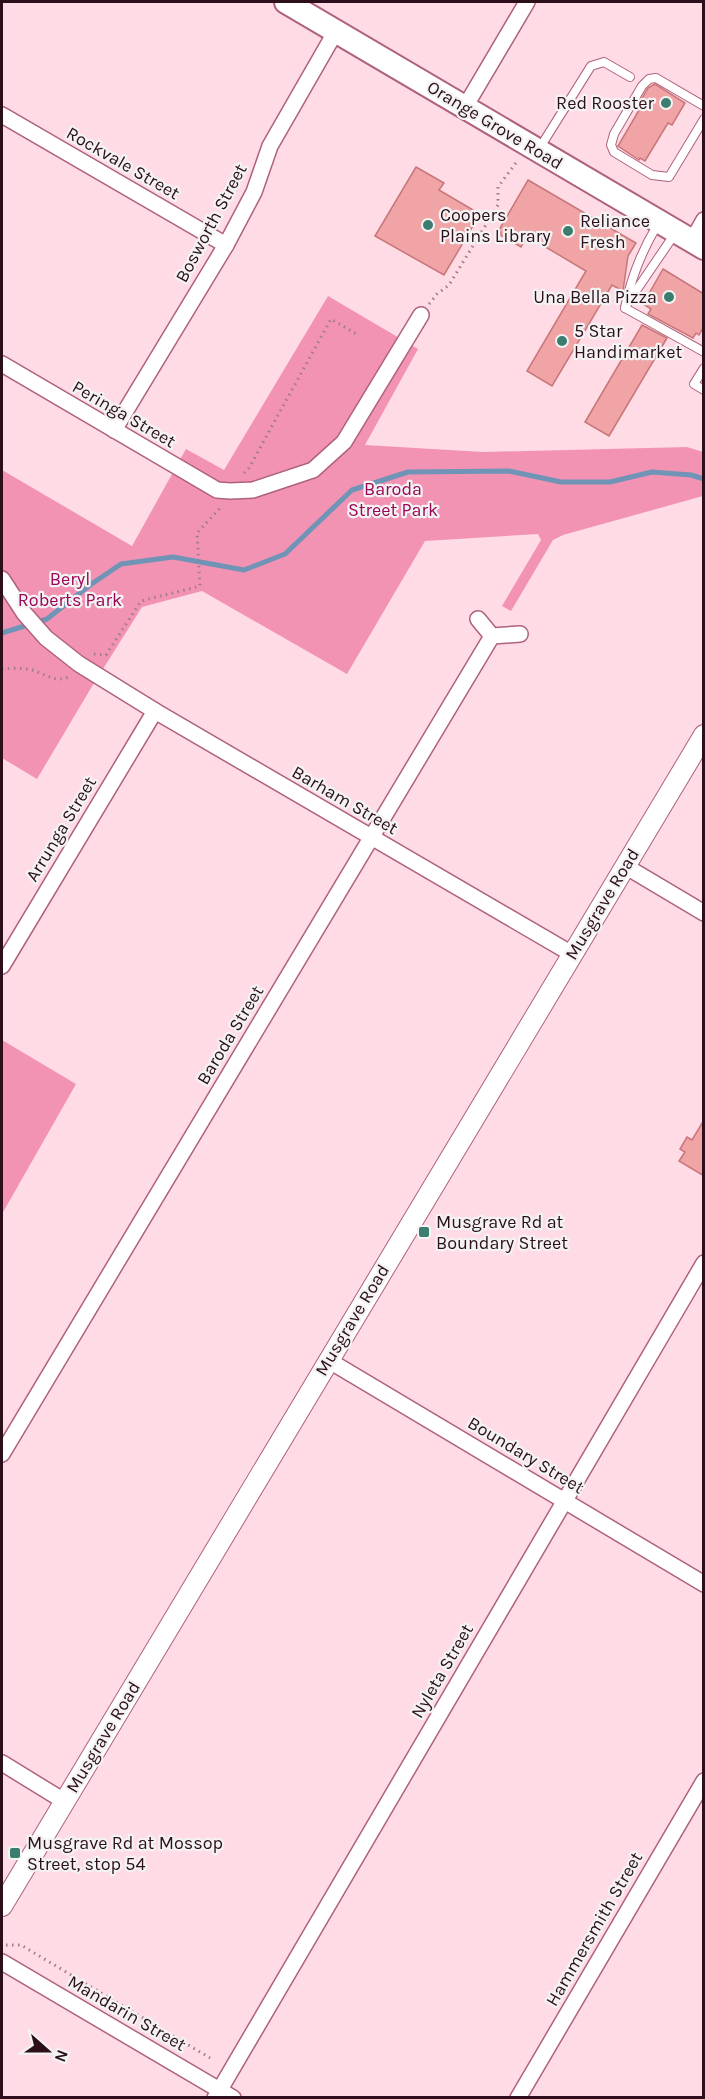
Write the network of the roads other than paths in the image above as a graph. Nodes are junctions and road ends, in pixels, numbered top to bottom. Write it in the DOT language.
graph roads {
  1 [pos="286,2"];
  2 [pos="527,2"];
  3 [pos="336,31"];
  4 [pos="630,76"];
  5 [pos="704,106"];
  6 [pos="465,107"];
  7 [pos="2,115"];
  8 [pos="704,119"];
  9 [pos="533,147"];
  10 [pos="704,220"];
  11 [pos="683,235"];
  12 [pos="226,244"];
  13 [pos="625,308"];
  14 [pos="421,315"];
  15 [pos="704,352"];
  16 [pos="2,364"];
  17 [pos="704,368"];
  18 [pos="704,390"];
  19 [pos="114,430"];
  20 [pos="2,579"];
  21 [pos="478,619"];
  22 [pos="520,634"];
  23 [pos="492,636"];
  24 [pos="155,711"];
  25 [pos="704,735"];
  26 [pos="370,838"];
  27 [pos="625,866"];
  28 [pos="704,913"];
  29 [pos="572,954"];
  30 [pos="2,966"];
  31 [pos="704,1263"];
  32 [pos="328,1360"];
  33 [pos="2,1454"];
  34 [pos="564,1501"];
  35 [pos="704,1584"];
  36 [pos="2,1763"];
  37 [pos="704,1781"];
  38 [pos="64,1801"];
  39 [pos="2,1906"];
  40 [pos="2,1962"];
  41 [pos="217,2093"];
  42 [pos="233,2097"];
  43 [pos="518,2097"];
  1 -- 3 [label="main road, Orange Grove Road"];
  2 -- 6 [label="street"];
  3 -- 6 [label="main road, Orange Grove Road"];
  3 -- 12 [label="street, Bosworth Street"];
  4 -- 9 [label="lane"];
  5 -- 8 [label="lane"];
  6 -- 9 [label="main road, Orange Grove Road"];
  7 -- 12 [label="street, Rockvale Street"];
  9 -- 11 [label="main road, Orange Grove Road"];
  10 -- 11 [label="street"];
  11 -- 13 [label="lane"];
  11 -- 13 [label="lane"];
  12 -- 19 [label="street, Bosworth Street"];
  13 -- 15 [label="lane"];
  14 -- 19 [label="street, Peringa Street"];
  16 -- 19 [label="street, Peringa Street"];
  17 -- 18 [label="lane"];
  20 -- 24 [label="street, Barham Street"];
  21 -- 23 [label="street"];
  22 -- 23 [label="street"];
  23 -- 26 [label="street, Baroda Street"];
  24 -- 26 [label="street, Barham Street"];
  24 -- 30 [label="street, Arrunga Street"];
  25 -- 27 [label="street, Musgrave Road"];
  26 -- 29 [label="street, Barham Street"];
  26 -- 33 [label="street, Baroda Street"];
  27 -- 28 [label="street"];
  27 -- 29 [label="street, Musgrave Road"];
  29 -- 32 [label="street, Musgrave Road"];
  31 -- 34 [label="street, Nyleta Street"];
  32 -- 34 [label="street, Boundary Street"];
  32 -- 38 [label="street, Musgrave Road"];
  34 -- 35 [label="street, Boundary Street"];
  34 -- 41 [label="street, Nyleta Street"];
  36 -- 38 [label="street"];
  37 -- 43 [label="street, Hammersmith Street"];
  38 -- 39 [label="street, Musgrave Road"];
  40 -- 41 [label="street, Mandarin Street"];
  41 -- 42 [label="street, Mandarin Street"];
}
